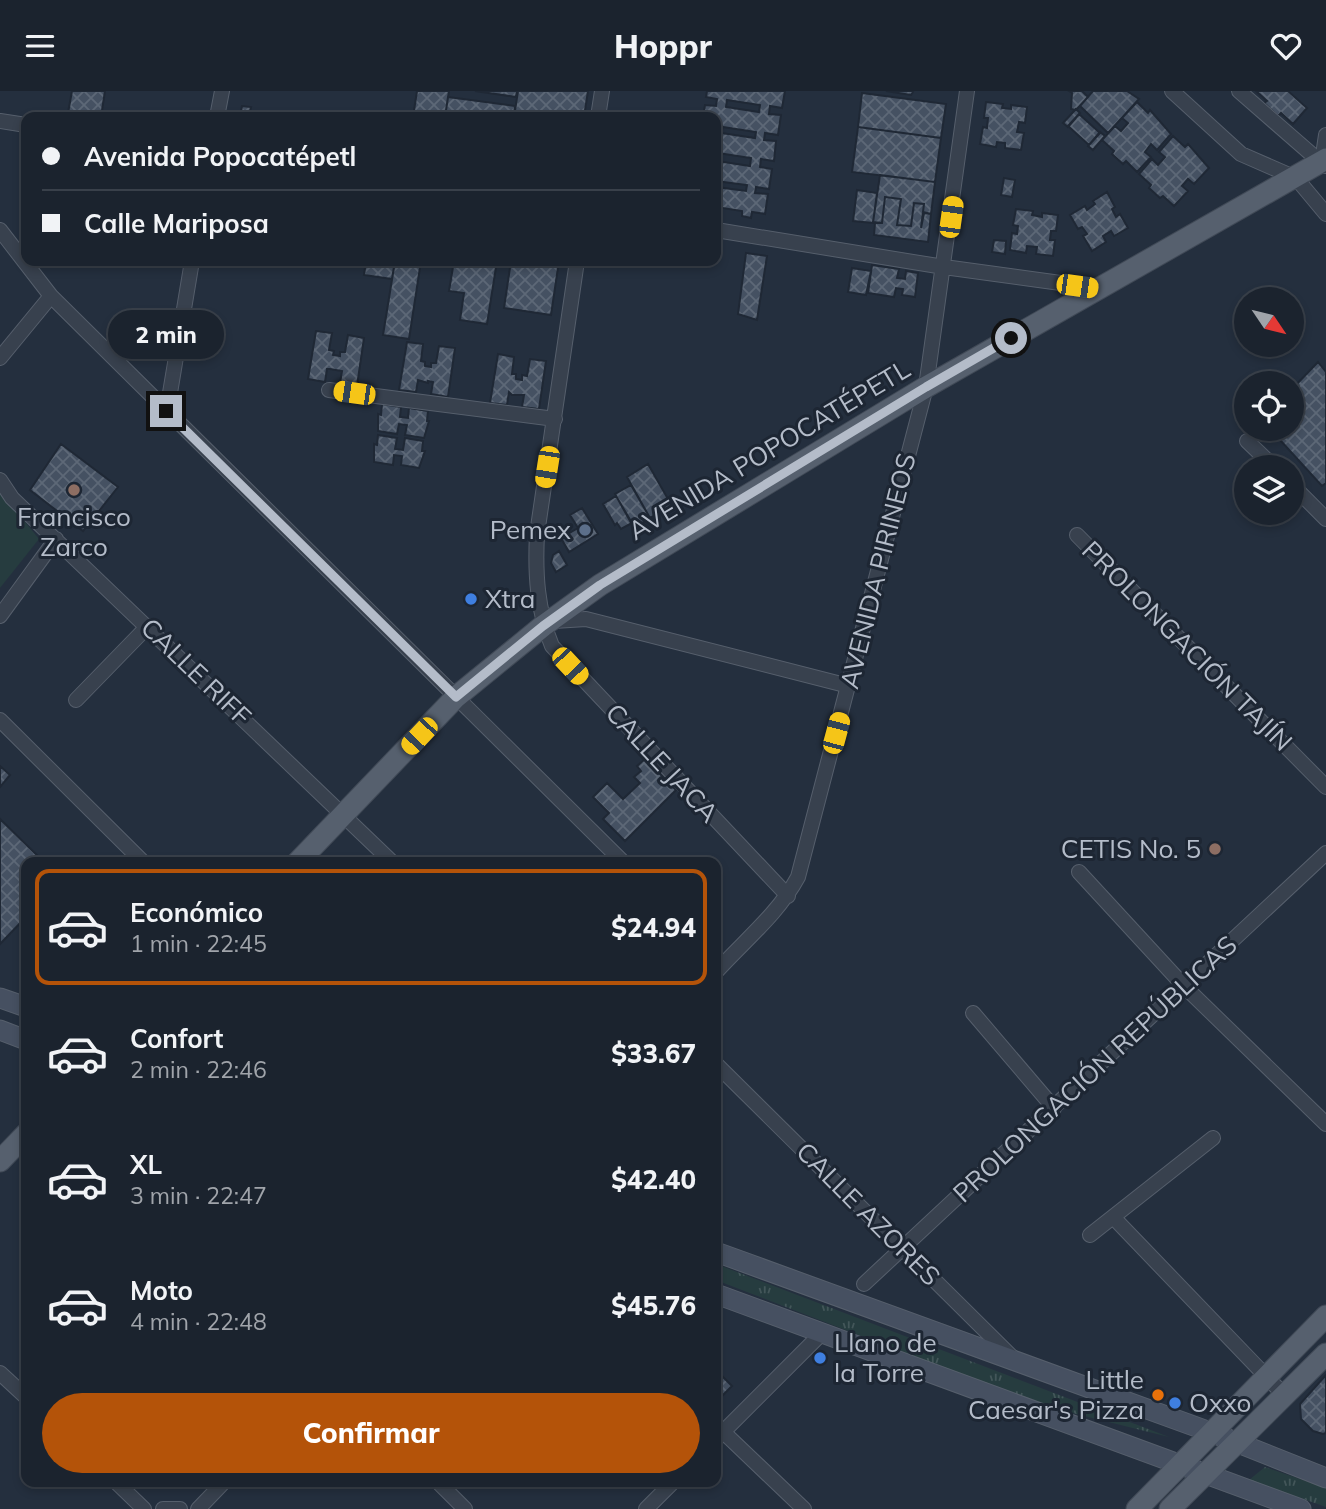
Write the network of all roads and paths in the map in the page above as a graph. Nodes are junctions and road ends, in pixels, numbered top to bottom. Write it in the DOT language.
graph roads {
  1 [pos="222,91"];
  2 [pos="602,91"];
  3 [pos="968,91"];
  4 [pos="1172,91"];
  5 [pos="1239,91"];
  6 [pos="218,112"];
  7 [pos="599,112"];
  8 [pos="0,121"];
  9 [pos="21,124"];
  10 [pos="1326,135"];
  11 [pos="1325,163"];
  12 [pos="1296,178"];
  13 [pos="1326,214"];
  14 [pos="0,230"];
  15 [pos="721,231"];
  16 [pos="21,257"];
  17 [pos="28,266"];
  18 [pos="191,266"];
  19 [pos="576,266"];
  20 [pos="944,267"];
  21 [pos="1097,288"];
  22 [pos="51,296"];
  23 [pos="0,358"];
  24 [pos="926,387"];
  25 [pos="329,390"];
  26 [pos="166,411"];
  27 [pos="555,419"];
  28 [pos="1247,441"];
  29 [pos="1262,455"];
  30 [pos="0,479"];
  31 [pos="1304,497"];
  32 [pos="1326,519"];
  33 [pos="1077,535"];
  34 [pos="56,539"];
  35 [pos="0,616"];
  36 [pos="148,626"];
  37 [pos="543,626"];
  38 [pos="849,686"];
  39 [pos="456,697"];
  40 [pos="76,700"];
  41 [pos="0,720"];
  42 [pos="1326,787"];
  43 [pos="344,816"];
  44 [pos="1326,853"];
  45 [pos="138,857"];
  46 [pos="303,857"];
  47 [pos="387,857"];
  48 [pos="618,857"];
  49 [pos="1079,872"];
  50 [pos="788,896"];
  51 [pos="721,960"];
  52 [pos="1184,986"];
  53 [pos="0,998"];
  54 [pos="21,1005"];
  55 [pos="973,1013"];
  56 [pos="0,1022"];
  57 [pos="21,1029"];
  58 [pos="0,1030"];
  59 [pos="21,1038"];
  60 [pos="721,1069"];
  61 [pos="1054,1108"];
  62 [pos="1326,1124"];
  63 [pos="1213,1138"];
  64 [pos="21,1139"];
  65 [pos="0,1161"];
  66 [pos="1113,1217"];
  67 [pos="1090,1235"];
  68 [pos="902,1247"];
  69 [pos="721,1254"];
  70 [pos="864,1284"];
  71 [pos="721,1296"];
  72 [pos="1326,1316"];
  73 [pos="821,1334"];
  74 [pos="1326,1354"];
  75 [pos="1019,1364"];
  76 [pos="0,1373"];
  77 [pos="1266,1377"];
  78 [pos="21,1392"];
  79 [pos="1285,1396"];
  80 [pos="721,1429"];
  81 [pos="1213,1433"];
  82 [pos="721,1435"];
  83 [pos="1238,1443"];
  84 [pos="1180,1464"];
  85 [pos="1206,1473"];
  86 [pos="1326,1478"];
  87 [pos="121,1487"];
  88 [pos="219,1487"];
  89 [pos="443,1487"];
  90 [pos="668,1487"];
  91 [pos="144,1509"];
  92 [pos="163,1509"];
  93 [pos="180,1509"];
  94 [pos="198,1509"];
  95 [pos="465,1509"];
  96 [pos="646,1509"];
  97 [pos="804,1509"];
  98 [pos="1137,1509"];
  99 [pos="1170,1509"];
  100 [pos="1301,1509"];
  1 -- 6 [label="street"];
  2 -- 7 [label="street"];
  3 -- 20 [label="street, AVENIDA PIRINEOS"];
  4 -- 12 [label="street"];
  5 -- 11 [label="street"];
  8 -- 9 [label="street"];
  10 -- 11 [label="street"];
  11 -- 12 [label="main road, AVENIDA POPOCATÉPETL"];
  12 -- 13 [label="street"];
  12 -- 21 [label="main road, AVENIDA POPOCATÉPETL"];
  14 -- 16 [label="street"];
  15 -- 20 [label="street"];
  17 -- 22 [label="street"];
  18 -- 26 [label="street"];
  19 -- 27 [label="street"];
  20 -- 21 [label="street"];
  20 -- 24 [label="street, AVENIDA PIRINEOS"];
  21 -- 24 [label="main road, AVENIDA POPOCATÉPETL"];
  22 -- 23 [label="street"];
  22 -- 26 [label="street"];
  24 -- 37 [label="main road, AVENIDA POPOCATÉPETL"];
  24 -- 38 [label="street, AVENIDA PIRINEOS"];
  25 -- 27 [label="street"];
  26 -- 39 [label="street"];
  27 -- 37 [label="street"];
  28 -- 29 [label="street"];
  30 -- 34 [label="street, CALLE RIFF"];
  31 -- 32 [label="street"];
  33 -- 42 [label="street, PROLONGACIÓN TAJÍN"];
  34 -- 35 [label="street"];
  34 -- 36 [label="street, CALLE RIFF"];
  36 -- 40 [label="street"];
  36 -- 43 [label="street, CALLE RIFF"];
  37 -- 38 [label="street"];
  37 -- 39 [label="main road, AVENIDA POPOCATÉPETL"];
  37 -- 50 [label="street, CALLE JACA"];
  38 -- 50 [label="street, AVENIDA PIRINEOS"];
  39 -- 43 [label="main road, AVENIDA POPOCATÉPETL"];
  39 -- 48 [label="street"];
  41 -- 45 [label="street"];
  43 -- 46 [label="main road, AVENIDA POPOCATÉPETL"];
  43 -- 47 [label="street, CALLE RIFF"];
  44 -- 52 [label="street, PROLONGACIÓN REPÚBLICAS"];
  49 -- 52 [label="street"];
  50 -- 51 [label="street, AVENIDA PIRINEOS"];
  52 -- 61 [label="street, PROLONGACIÓN REPÚBLICAS"];
  52 -- 62 [label="street"];
  53 -- 54 [label="main road"];
  55 -- 61 [label="street"];
  56 -- 57 [label="main road"];
  58 -- 59 [label="main road"];
  60 -- 68 [label="street, CALLE AZORES"];
  61 -- 68 [label="street, PROLONGACIÓN REPÚBLICAS"];
  63 -- 66 [label="street"];
  64 -- 65 [label="main road"];
  66 -- 67 [label="street"];
  66 -- 77 [label="street"];
  68 -- 70 [label="street, PROLONGACIÓN REPÚBLICAS"];
  68 -- 75 [label="street, CALLE AZORES"];
  69 -- 75 [label="main road"];
  71 -- 73 [label="main road"];
  72 -- 77 [label="main road"];
  73 -- 80 [label="street"];
  73 -- 84 [label="main road"];
  74 -- 79 [label="main road"];
  75 -- 81 [label="main road"];
  76 -- 78 [label="street"];
  77 -- 79 [label="street"];
  77 -- 81 [label="main road"];
  79 -- 83 [label="main road"];
  81 -- 83 [label="main road"];
  81 -- 84 [label="main road"];
  82 -- 97 [label="street"];
  83 -- 85 [label="main road"];
  83 -- 86 [label="main road"];
  84 -- 85 [label="main road"];
  84 -- 98 [label="main road"];
  85 -- 99 [label="main road"];
  85 -- 100 [label="main road"];
  87 -- 91 [label="street"];
  88 -- 94 [label="street"];
  89 -- 95 [label="street"];
  90 -- 96 [label="street"];
  92 -- 93 [label="street"];
}
